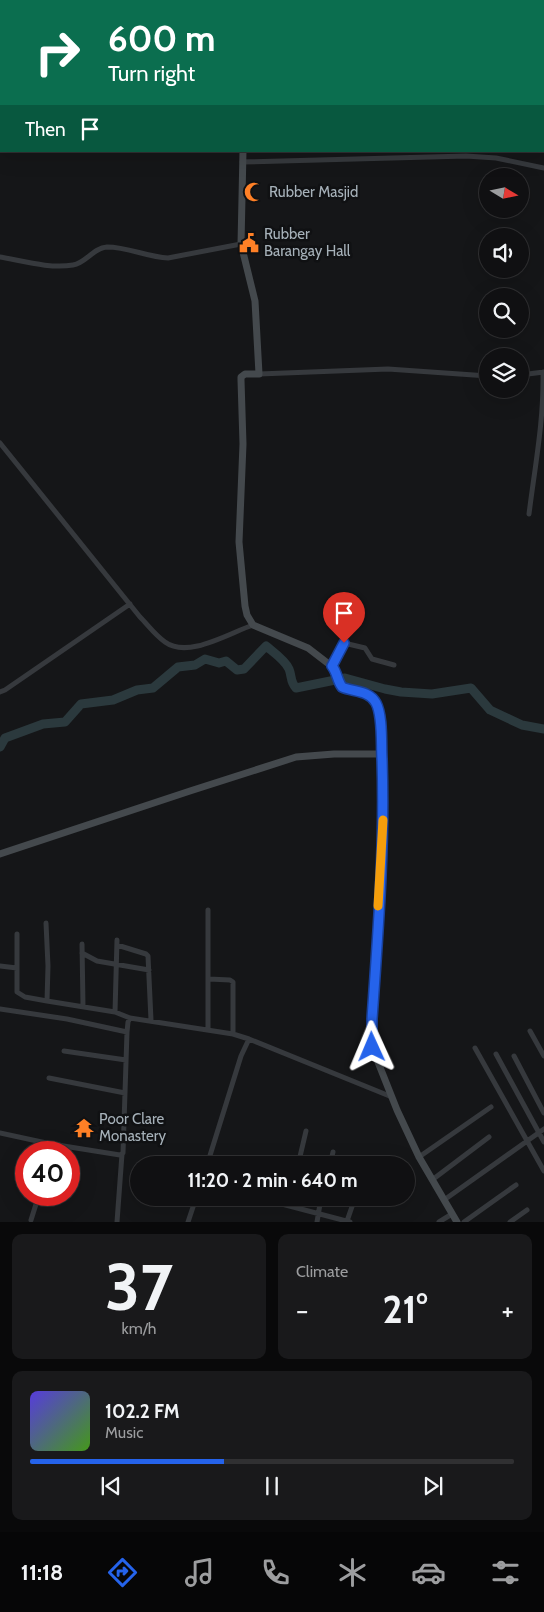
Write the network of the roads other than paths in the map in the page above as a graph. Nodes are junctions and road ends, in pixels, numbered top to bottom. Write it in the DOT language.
graph roads {
  1 [pos="243,152"];
  2 [pos="242,162"];
  3 [pos="544,168"];
  4 [pos="240,244"];
  5 [pos="0,257"];
  6 [pos="544,372"];
  7 [pos="259,374"];
  8 [pos="529,374"];
  9 [pos="479,375"];
  10 [pos="0,443"];
  11 [pos="529,514"];
  12 [pos="130,604"];
  13 [pos="253,625"];
  14 [pos="394,665"];
  15 [pos="334,669"];
  16 [pos="0,692"];
  17 [pos="382,754"];
  18 [pos="0,854"];
  19 [pos="208,910"];
  20 [pos="46,922"];
  21 [pos="17,934"];
  22 [pos="82,944"];
  23 [pos="82,953"];
  24 [pos="115,964"];
  25 [pos="0,966"];
  26 [pos="17,968"];
  27 [pos="149,970"];
  28 [pos="209,979"];
  29 [pos="47,1001"];
  30 [pos="83,1006"];
  31 [pos="0,1009"];
  32 [pos="115,1012"];
  33 [pos="130,1018"];
  34 [pos="151,1020"];
  35 [pos="208,1030"];
  36 [pos="530,1031"];
  37 [pos="127,1032"];
  38 [pos="233,1034"];
  39 [pos="249,1039"];
  40 [pos="476,1048"];
  41 [pos="64,1051"];
  42 [pos="496,1054"];
  43 [pos="514,1056"];
  44 [pos="544,1056"];
  45 [pos="126,1060"];
  46 [pos="49,1078"];
  47 [pos="125,1093"];
  48 [pos="392,1098"];
  49 [pos="491,1107"];
  50 [pos="544,1113"];
  51 [pos="306,1131"];
  52 [pos="542,1131"];
  53 [pos="0,1133"];
  54 [pos="489,1137"];
  55 [pos="528,1140"];
  56 [pos="37,1141"];
  57 [pos="544,1142"];
  58 [pos="80,1149"];
  59 [pos="333,1152"];
  60 [pos="122,1154"];
  61 [pos="210,1156"];
  62 [pos="300,1156"];
  63 [pos="332,1156"];
  64 [pos="419,1157"];
  65 [pos="544,1171"];
  66 [pos="432,1180"];
  67 [pos="516,1185"];
  68 [pos="444,1200"];
  69 [pos="35,1206"];
  70 [pos="193,1206"];
  71 [pos="287,1206"];
  72 [pos="320,1206"];
  73 [pos="353,1206"];
  74 [pos="527,1210"];
  75 [pos="318,1213"];
  76 [pos="452,1214"];
  77 [pos="31,1220"];
  78 [pos="117,1222"];
  79 [pos="188,1222"];
  80 [pos="317,1222"];
  81 [pos="348,1222"];
  82 [pos="439,1222"];
  83 [pos="457,1222"];
  84 [pos="464,1222"];
  85 [pos="510,1222"];
  1 -- 2 [label="street"];
  2 -- 3 [label="street"];
  2 -- 4 [label="street"];
  4 -- 5 [label="street"];
  4 -- 7 [label="street"];
  6 -- 8 [label="street"];
  6 -- 11 [label="street"];
  7 -- 9 [label="street"];
  7 -- 13 [label="street"];
  10 -- 12 [label="street"];
  12 -- 13 [label="street"];
  12 -- 16 [label="street"];
  13 -- 15 [label="street"];
  14 -- 15 [label="street"];
  15 -- 17 [label="street"];
  17 -- 18 [label="street"];
  17 -- 48 [label="street"];
  19 -- 28 [label="street"];
  20 -- 29 [label="street"];
  21 -- 26 [label="street"];
  22 -- 23 [label="street"];
  23 -- 24 [label="street"];
  23 -- 30 [label="street"];
  24 -- 27 [label="street"];
  24 -- 27 [label="street"];
  24 -- 32 [label="street"];
  25 -- 26 [label="street"];
  26 -- 29 [label="street"];
  27 -- 34 [label="street"];
  28 -- 35 [label="street"];
  28 -- 38 [label="street"];
  29 -- 30 [label="street"];
  30 -- 32 [label="street"];
  31 -- 37 [label="street"];
  32 -- 33 [label="street"];
  33 -- 34 [label="street"];
  33 -- 37 [label="street"];
  34 -- 35 [label="street"];
  35 -- 38 [label="street"];
  36 -- 44 [label="street"];
  37 -- 45 [label="street"];
  38 -- 39 [label="street"];
  39 -- 48 [label="street"];
  39 -- 61 [label="street"];
  40 -- 55 [label="street"];
  41 -- 45 [label="street"];
  42 -- 52 [label="street"];
  43 -- 50 [label="street"];
  45 -- 47 [label="street"];
  46 -- 47 [label="street"];
  47 -- 60 [label="street"];
  48 -- 64 [label="street"];
  49 -- 64 [label="street"];
  51 -- 62 [label="street"];
  52 -- 55 [label="street"];
  52 -- 57 [label="street"];
  53 -- 56 [label="street"];
  54 -- 66 [label="street"];
  55 -- 65 [label="street"];
  55 -- 68 [label="street"];
  58 -- 60 [label="street"];
  59 -- 63 [label="street"];
  60 -- 78 [label="street"];
  64 -- 66 [label="street"];
  66 -- 68 [label="street"];
  67 -- 84 [label="street"];
  68 -- 76 [label="street"];
  69 -- 77 [label="street"];
  70 -- 79 [label="street"];
  71 -- 75 [label="street"];
  72 -- 75 [label="street"];
  73 -- 81 [label="street"];
  74 -- 85 [label="street"];
  75 -- 80 [label="street"];
  75 -- 81 [label="street"];
  76 -- 82 [label="street"];
  76 -- 83 [label="street"];
}
